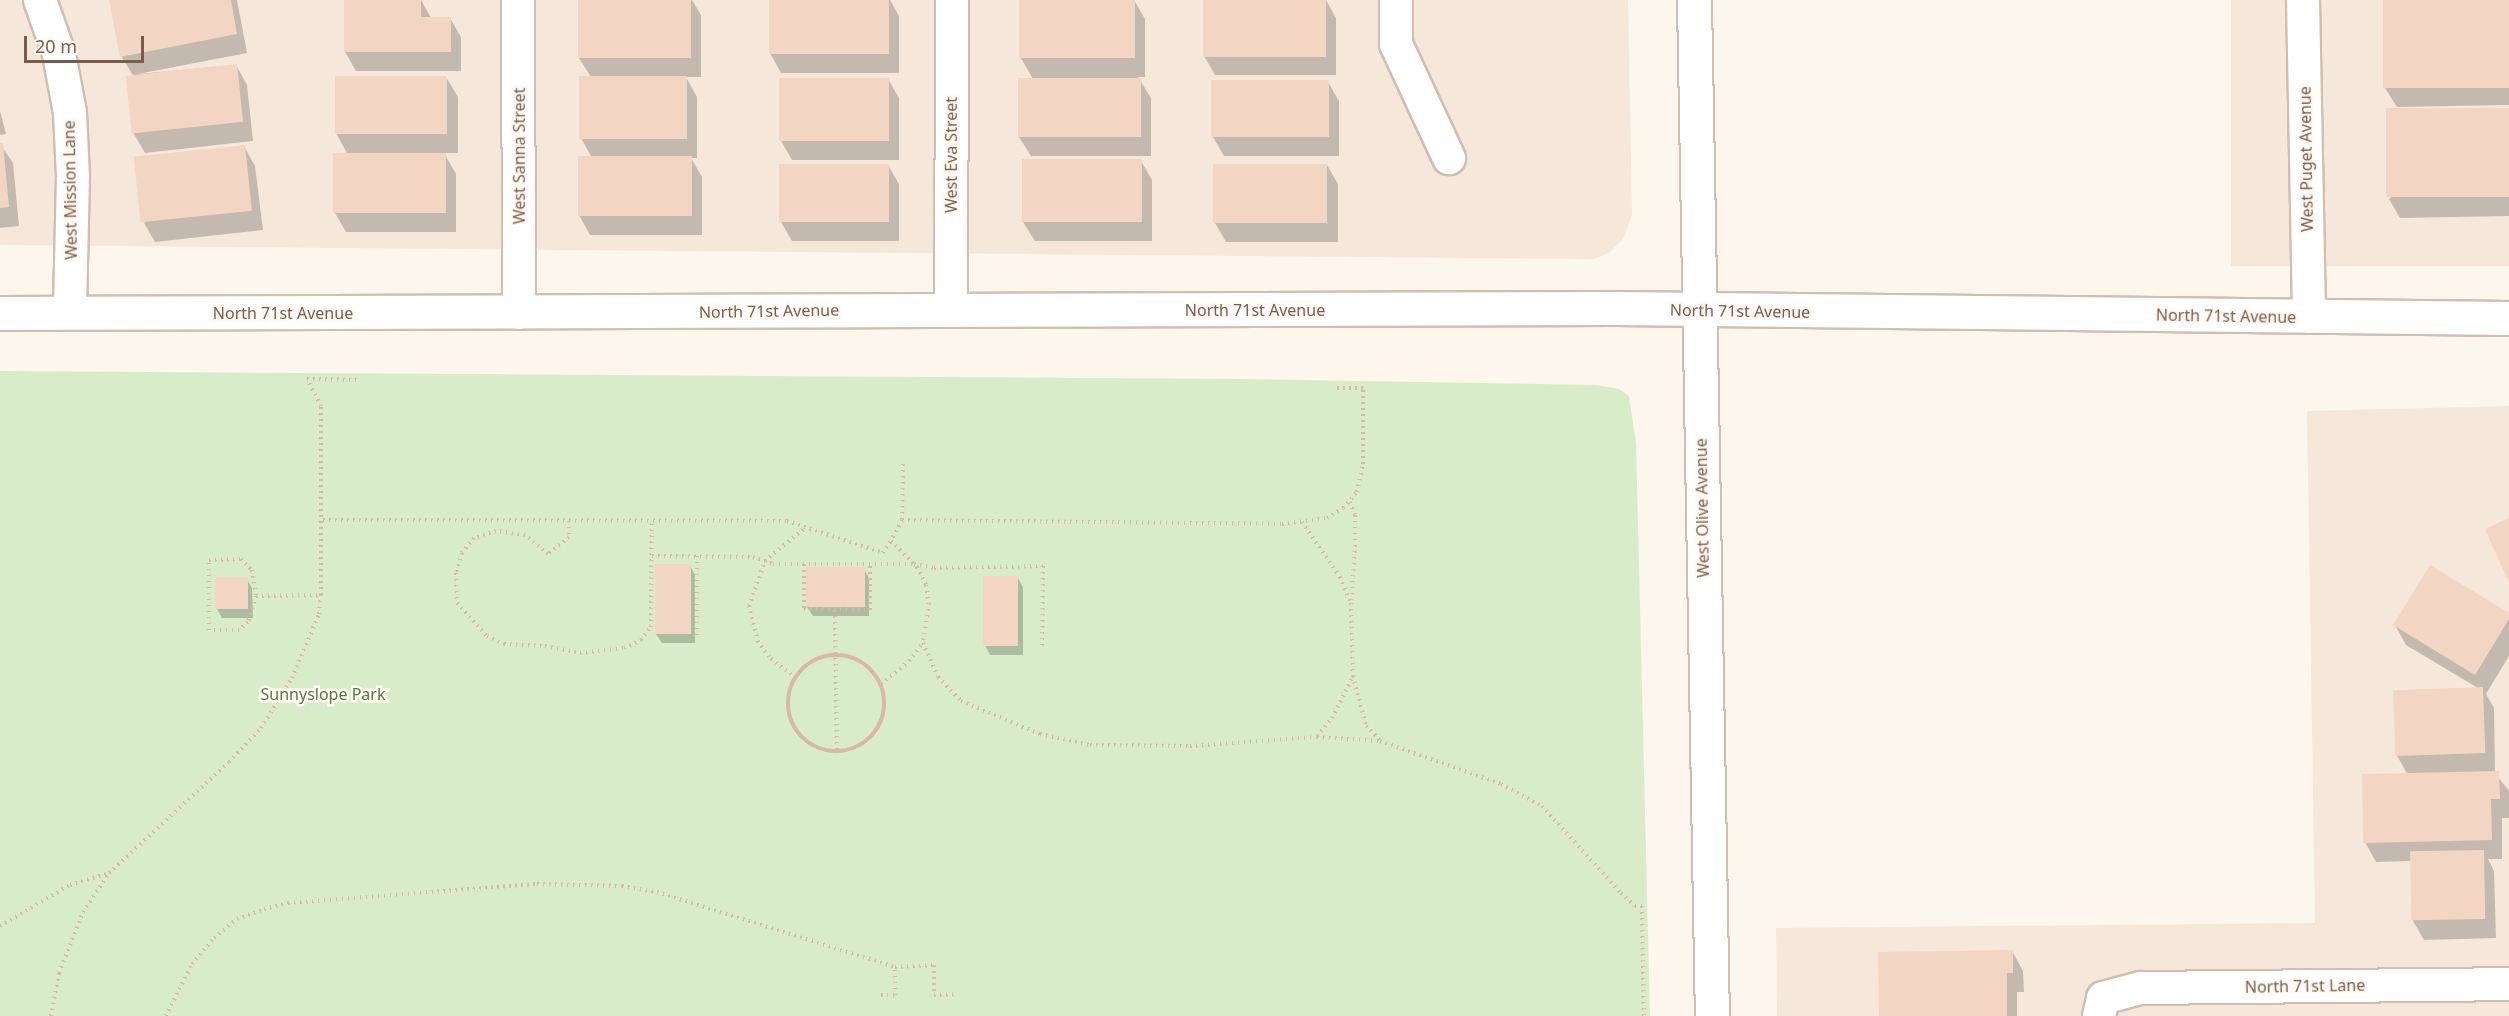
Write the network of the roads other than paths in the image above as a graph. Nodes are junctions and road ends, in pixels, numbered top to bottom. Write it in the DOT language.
graph roads {
  1 [pos="40,0"];
  2 [pos="518,0"];
  3 [pos="952,0"];
  4 [pos="1396,0"];
  5 [pos="1694,0"];
  6 [pos="2303,0"];
  7 [pos="1449,158"];
  8 [pos="951,309"];
  9 [pos="1699,311"];
  10 [pos="0,313"];
  11 [pos="70,313"];
  12 [pos="519,313"];
  13 [pos="2309,317"];
  14 [pos="2509,318"];
  15 [pos="2509,984"];
  16 [pos="2101,1007"];
  17 [pos="1712,1016"];
  1 -- 11 [label="street, West Mission Lane"];
  2 -- 12 [label="street, West Sanna Street"];
  3 -- 8 [label="street, West Eva Street"];
  4 -- 7 [label="street"];
  5 -- 9 [label="street, West Olive Avenue"];
  6 -- 13 [label="street, West Puget Avenue"];
  8 -- 9 [label="street, North 71st Avenue"];
  8 -- 12 [label="street, North 71st Avenue"];
  9 -- 13 [label="street, North 71st Avenue"];
  9 -- 17 [label="street, West Olive Avenue"];
  10 -- 11 [label="street, North 71st Avenue"];
  11 -- 12 [label="street, North 71st Avenue"];
  13 -- 14 [label="street, North 71st Avenue"];
  15 -- 16 [label="street, North 71st Lane"];
}
